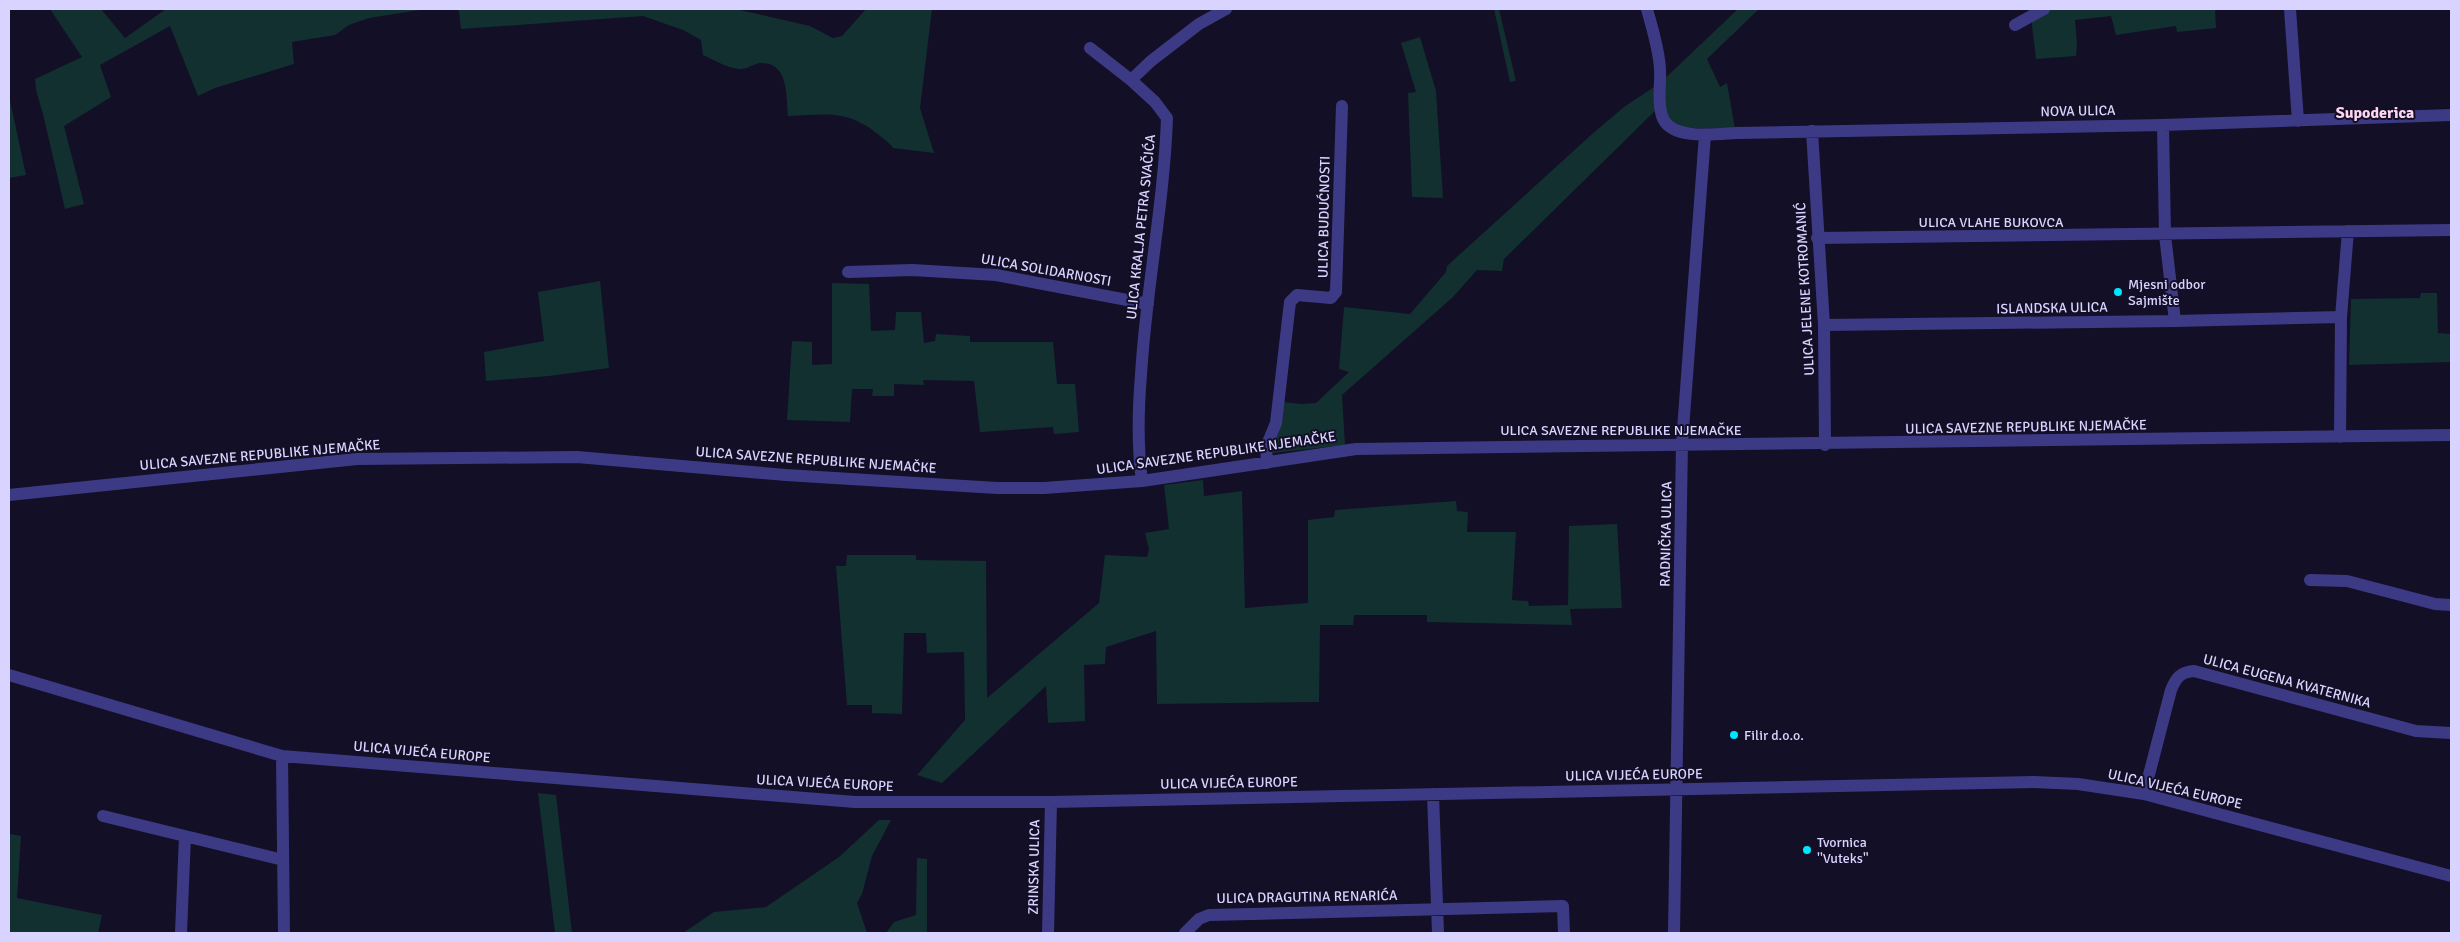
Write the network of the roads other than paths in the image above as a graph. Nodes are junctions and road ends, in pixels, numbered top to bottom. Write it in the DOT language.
graph roads {
  1 [pos="1226,9"];
  2 [pos="1647,9"];
  3 [pos="2044,9"];
  4 [pos="2290,9"];
  5 [pos="2015,25"];
  6 [pos="1090,48"];
  7 [pos="1131,80"];
  8 [pos="1342,106"];
  9 [pos="2451,115"];
  10 [pos="2298,122"];
  11 [pos="2163,125"];
  12 [pos="1812,131"];
  13 [pos="1705,135"];
  14 [pos="2451,230"];
  15 [pos="2348,231"];
  16 [pos="2165,235"];
  17 [pos="1817,238"];
  18 [pos="848,272"];
  19 [pos="1148,304"];
  20 [pos="2341,317"];
  21 [pos="2174,321"];
  22 [pos="1824,325"];
  23 [pos="2451,435"];
  24 [pos="2340,437"];
  25 [pos="1682,443"];
  26 [pos="1825,445"];
  27 [pos="1266,463"];
  28 [pos="1142,481"];
  29 [pos="9,495"];
  30 [pos="2310,580"];
  31 [pos="2451,604"];
  32 [pos="9,675"];
  33 [pos="2451,733"];
  34 [pos="282,756"];
  35 [pos="1677,789"];
  36 [pos="1434,794"];
  37 [pos="2144,794"];
  38 [pos="1051,802"];
  39 [pos="103,816"];
  40 [pos="185,836"];
  41 [pos="283,860"];
  42 [pos="2451,876"];
  43 [pos="1438,909"];
  44 [pos="181,933"];
  45 [pos="284,933"];
  46 [pos="1048,933"];
  47 [pos="1185,933"];
  48 [pos="1438,933"];
  49 [pos="1564,933"];
  50 [pos="1674,933"];
  1 -- 7 [label="street"];
  2 -- 13 [label="street, NOVA ULICA"];
  3 -- 5 [label="street"];
  4 -- 10 [label="street"];
  6 -- 7 [label="street, ULICA KRALJA PETRA SVAČIĆA"];
  7 -- 19 [label="street, ULICA KRALJA PETRA SVAČIĆA"];
  8 -- 27 [label="street, ULICA BUDUĆNOSTI"];
  9 -- 10 [label="street, NOVA ULICA"];
  10 -- 11 [label="street, NOVA ULICA"];
  11 -- 12 [label="street, NOVA ULICA"];
  11 -- 16 [label="street"];
  12 -- 13 [label="street, NOVA ULICA"];
  12 -- 17 [label="street, ULICA JELENE KOTROMANIĆ"];
  13 -- 25 [label="street, RADNIČKA ULICA"];
  14 -- 15 [label="street, ULICA VLAHE BUKOVCA"];
  15 -- 16 [label="street, ULICA VLAHE BUKOVCA"];
  15 -- 20 [label="street"];
  16 -- 17 [label="street, ULICA VLAHE BUKOVCA"];
  16 -- 21 [label="street"];
  17 -- 22 [label="street, ULICA JELENE KOTROMANIĆ"];
  18 -- 19 [label="street, ULICA SOLIDARNOSTI"];
  19 -- 28 [label="street, ULICA KRALJA PETRA SVAČIĆA"];
  20 -- 21 [label="street, ISLANDSKA ULICA"];
  20 -- 24 [label="street"];
  21 -- 22 [label="street, ISLANDSKA ULICA"];
  22 -- 26 [label="street, ULICA JELENE KOTROMANIĆ"];
  23 -- 24 [label="street, ULICA SAVEZNE REPUBLIKE NJEMAČKE"];
  24 -- 26 [label="street, ULICA SAVEZNE REPUBLIKE NJEMAČKE"];
  25 -- 26 [label="street, ULICA SAVEZNE REPUBLIKE NJEMAČKE"];
  25 -- 27 [label="street, ULICA SAVEZNE REPUBLIKE NJEMAČKE"];
  25 -- 35 [label="street, RADNIČKA ULICA"];
  27 -- 28 [label="street, ULICA SAVEZNE REPUBLIKE NJEMAČKE"];
  28 -- 29 [label="street, ULICA SAVEZNE REPUBLIKE NJEMAČKE"];
  30 -- 31 [label="street"];
  32 -- 34 [label="street, ULICA VIJEĆA EUROPE"];
  33 -- 37 [label="street, ULICA EUGENA KVATERNIKA"];
  34 -- 38 [label="street, ULICA VIJEĆA EUROPE"];
  34 -- 41 [label="street"];
  35 -- 36 [label="street, ULICA VIJEĆA EUROPE"];
  35 -- 37 [label="street, ULICA VIJEĆA EUROPE"];
  35 -- 50 [label="street, RADNIČKA ULICA"];
  36 -- 38 [label="street, ULICA VIJEĆA EUROPE"];
  36 -- 43 [label="street"];
  37 -- 42 [label="street, ULICA VIJEĆA EUROPE"];
  38 -- 46 [label="street, ZRINSKA ULICA"];
  39 -- 40 [label="street"];
  40 -- 41 [label="street"];
  40 -- 44 [label="street"];
  41 -- 45 [label="street"];
  43 -- 47 [label="street, ULICA DRAGUTINA RENARIĆA"];
  43 -- 48 [label="street"];
  43 -- 49 [label="street, ULICA DRAGUTINA RENARIĆA"];
}
